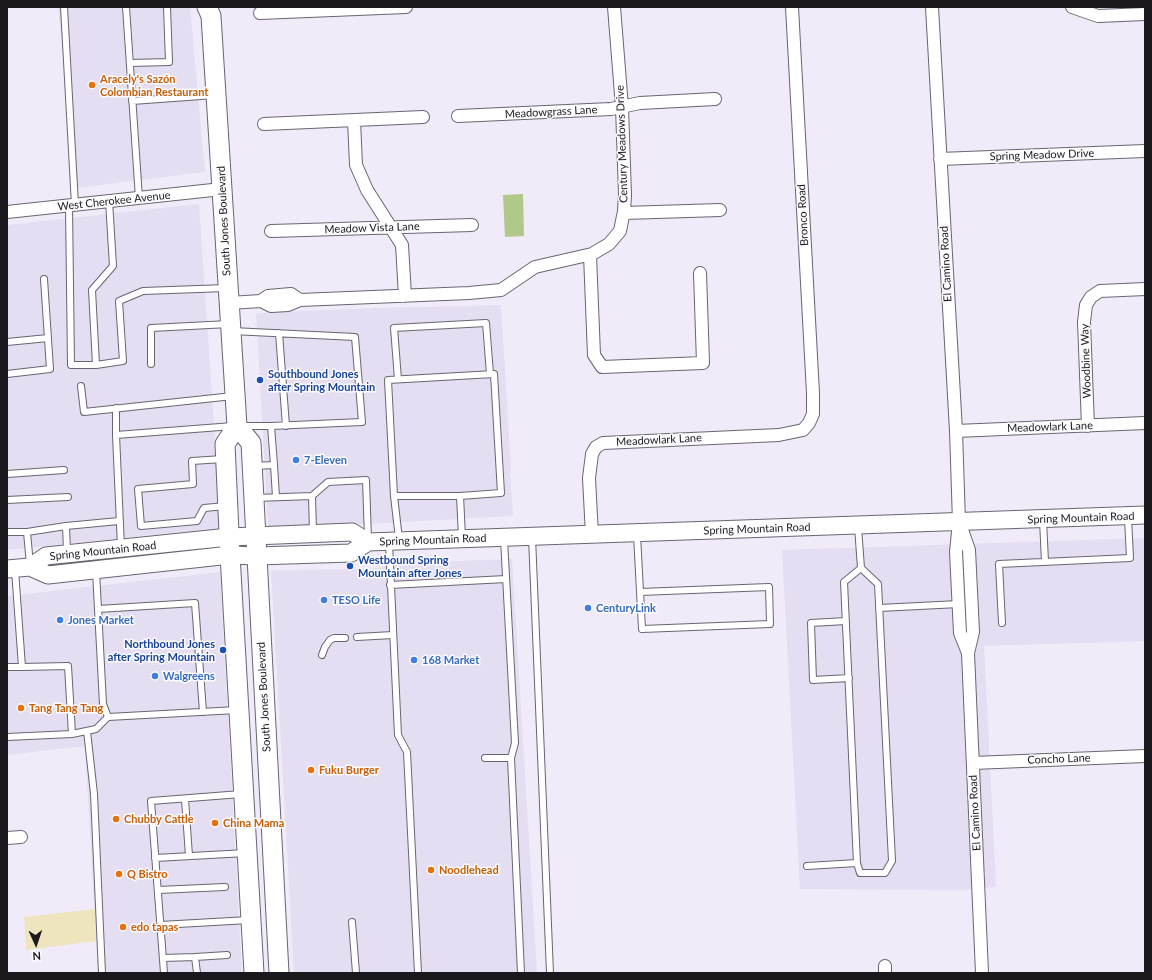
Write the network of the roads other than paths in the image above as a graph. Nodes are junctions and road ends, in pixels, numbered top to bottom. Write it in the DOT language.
graph roads {
  1 [pos="64,7"];
  2 [pos="126,7"];
  3 [pos="167,7"];
  4 [pos="406,7"];
  5 [pos="614,7"];
  6 [pos="792,7"];
  7 [pos="932,7"];
  8 [pos="346,8"];
  9 [pos="1072,8"];
  10 [pos="211,10"];
  11 [pos="260,13"];
  12 [pos="1145,14"];
  13 [pos="130,63"];
  14 [pos="216,95"];
  15 [pos="715,99"];
  16 [pos="132,101"];
  17 [pos="622,107"];
  18 [pos="458,116"];
  19 [pos="423,117"];
  20 [pos="354,120"];
  21 [pos="264,124"];
  22 [pos="1145,151"];
  23 [pos="940,159"];
  24 [pos="222,189"];
  25 [pos="139,198"];
  26 [pos="109,201"];
  27 [pos="72,205"];
  28 [pos="720,210"];
  29 [pos="7,212"];
  30 [pos="624,213"];
  31 [pos="472,225"];
  32 [pos="392,228"];
  33 [pos="271,231"];
  34 [pos="590,255"];
  35 [pos="700,273"];
  36 [pos="44,279"];
  37 [pos="1145,289"];
  38 [pos="228,296"];
  39 [pos="405,296"];
  40 [pos="230,327"];
  41 [pos="279,334"];
  42 [pos="48,338"];
  43 [pos="7,342"];
  44 [pos="96,364"];
  45 [pos="151,364"];
  46 [pos="7,374"];
  47 [pos="490,374"];
  48 [pos="398,379"];
  49 [pos="81,386"];
  50 [pos="235,396"];
  51 [pos="116,408"];
  52 [pos="809,423"];
  53 [pos="1145,423"];
  54 [pos="237,426"];
  55 [pos="271,426"];
  56 [pos="286,426"];
  57 [pos="1088,426"];
  58 [pos="956,431"];
  59 [pos="116,435"];
  60 [pos="226,459"];
  61 [pos="274,465"];
  62 [pos="252,466"];
  63 [pos="64,470"];
  64 [pos="7,474"];
  65 [pos="312,496"];
  66 [pos="394,496"];
  67 [pos="460,496"];
  68 [pos="68,497"];
  69 [pos="276,497"];
  70 [pos="254,498"];
  71 [pos="7,500"];
  72 [pos="228,506"];
  73 [pos="1145,515"];
  74 [pos="1128,516"];
  75 [pos="1043,519"];
  76 [pos="119,521"];
  77 [pos="959,522"];
  78 [pos="858,525"];
  79 [pos="66,526"];
  80 [pos="7,532"];
  81 [pos="27,532"];
  82 [pos="637,533"];
  83 [pos="314,534"];
  84 [pos="256,535"];
  85 [pos="592,535"];
  86 [pos="532,537"];
  87 [pos="504,538"];
  88 [pos="462,539"];
  89 [pos="368,542"];
  90 [pos="394,542"];
  91 [pos="229,546"];
  92 [pos="121,548"];
  93 [pos="67,554"];
  94 [pos="257,556"];
  95 [pos="1045,562"];
  96 [pos="17,568"];
  97 [pos="861,568"];
  98 [pos="96,569"];
  99 [pos="506,579"];
  100 [pos="390,585"];
  101 [pos="640,592"];
  102 [pos="959,604"];
  103 [pos="879,608"];
  104 [pos="98,609"];
  105 [pos="846,621"];
  106 [pos="1002,623"];
  107 [pos="393,635"];
  108 [pos="357,637"];
  109 [pos="345,638"];
  110 [pos="968,653"];
  111 [pos="322,655"];
  112 [pos="22,667"];
  113 [pos="7,668"];
  114 [pos="849,678"];
  115 [pos="239,710"];
  116 [pos="203,712"];
  117 [pos="108,717"];
  118 [pos="87,731"];
  119 [pos="72,734"];
  120 [pos="7,737"];
  121 [pos="1145,756"];
  122 [pos="485,758"];
  123 [pos="511,758"];
  124 [pos="973,763"];
  125 [pos="244,794"];
  126 [pos="185,799"];
  127 [pos="22,837"];
  128 [pos="7,838"];
  129 [pos="247,852"];
  130 [pos="189,856"];
  131 [pos="155,858"];
  132 [pos="857,863"];
  133 [pos="807,866"];
  134 [pos="225,887"];
  135 [pos="158,890"];
  136 [pos="275,910"];
  137 [pos="251,920"];
  138 [pos="352,922"];
  139 [pos="160,925"];
  140 [pos="228,955"];
  141 [pos="195,957"];
  142 [pos="163,958"];
  143 [pos="102,973"];
  144 [pos="164,973"];
  145 [pos="197,973"];
  146 [pos="254,973"];
  147 [pos="279,973"];
  148 [pos="356,973"];
  149 [pos="418,973"];
  150 [pos="521,973"];
  151 [pos="550,973"];
  152 [pos="982,973"];
  1 -- 27 [label="lane"];
  2 -- 13 [label="lane"];
  3 -- 13 [label="lane"];
  4 -- 8 [label="street"];
  5 -- 17 [label="street, Century Meadows Drive"];
  6 -- 52 [label="street, Bronco Road"];
  7 -- 23 [label="street, El Camino Road"];
  8 -- 11 [label="street"];
  9 -- 12 [label="street"];
  10 -- 14 [label="main road, South Jones Boulevard"];
  13 -- 16 [label="lane"];
  14 -- 16 [label="lane"];
  14 -- 24 [label="main road, South Jones Boulevard"];
  15 -- 17 [label="street, Meadowgrass Lane"];
  16 -- 25 [label="lane"];
  17 -- 18 [label="street, Meadowgrass Lane"];
  17 -- 30 [label="street, Century Meadows Drive"];
  19 -- 20 [label="street"];
  20 -- 21 [label="street"];
  20 -- 32 [label="street"];
  22 -- 23 [label="street, Spring Meadow Drive"];
  23 -- 58 [label="street, El Camino Road"];
  24 -- 25 [label="street, West Cherokee Avenue"];
  24 -- 38 [label="main road, South Jones Boulevard"];
  25 -- 26 [label="street, West Cherokee Avenue"];
  26 -- 27 [label="street, West Cherokee Avenue"];
  26 -- 44 [label="lane"];
  27 -- 29 [label="street, West Cherokee Avenue"];
  27 -- 44 [label="lane"];
  28 -- 30 [label="street"];
  30 -- 34 [label="street, Century Meadows Drive"];
  31 -- 32 [label="street, Meadow Vista Lane"];
  32 -- 33 [label="street, Meadow Vista Lane"];
  32 -- 39 [label="street"];
  34 -- 35 [label="street"];
  34 -- 39 [label="street, Century Meadows Drive"];
  36 -- 42 [label="lane"];
  37 -- 57 [label="street, Woodbine Way"];
  38 -- 39 [label="street, Century Meadows Drive"];
  38 -- 40 [label="main road, South Jones Boulevard"];
  38 -- 44 [label="lane"];
  40 -- 41 [label="lane"];
  40 -- 45 [label="lane"];
  40 -- 50 [label="main road, South Jones Boulevard"];
  41 -- 56 [label="lane"];
  41 -- 56 [label="lane"];
  42 -- 43 [label="lane"];
  42 -- 46 [label="lane"];
  47 -- 48 [label="lane"];
  47 -- 48 [label="lane"];
  47 -- 67 [label="lane"];
  48 -- 66 [label="lane"];
  49 -- 51 [label="lane"];
  50 -- 51 [label="lane"];
  50 -- 54 [label="main road, South Jones Boulevard"];
  51 -- 59 [label="lane"];
  52 -- 85 [label="street, Meadowlark Lane"];
  53 -- 57 [label="street, Meadowlark Lane"];
  54 -- 55 [label="lane"];
  54 -- 59 [label="lane"];
  54 -- 60 [label="main road"];
  54 -- 62 [label="main road, South Jones Boulevard"];
  55 -- 56 [label="lane"];
  55 -- 61 [label="lane"];
  57 -- 58 [label="street, Meadowlark Lane"];
  58 -- 77 [label="street, El Camino Road"];
  59 -- 76 [label="lane"];
  60 -- 72 [label="main road"];
  60 -- 72 [label="lane"];
  61 -- 62 [label="lane"];
  61 -- 69 [label="lane"];
  62 -- 70 [label="main road, South Jones Boulevard"];
  63 -- 64 [label="lane"];
  65 -- 69 [label="lane"];
  65 -- 83 [label="lane"];
  65 -- 89 [label="lane"];
  66 -- 67 [label="lane"];
  66 -- 90 [label="lane"];
  67 -- 88 [label="lane"];
  68 -- 71 [label="lane"];
  69 -- 70 [label="lane"];
  70 -- 84 [label="main road, South Jones Boulevard"];
  72 -- 91 [label="main road"];
  73 -- 74 [label="main road, Spring Mountain Road"];
  74 -- 75 [label="main road, Spring Mountain Road"];
  74 -- 95 [label="lane"];
  75 -- 77 [label="main road, Spring Mountain Road"];
  75 -- 95 [label="lane"];
  76 -- 79 [label="lane"];
  76 -- 92 [label="lane"];
  77 -- 78 [label="main road, Spring Mountain Road"];
  77 -- 102 [label="street, El Camino Road"];
  77 -- 110 [label="street, El Camino Road"];
  78 -- 82 [label="main road, Spring Mountain Road"];
  78 -- 97 [label="lane"];
  79 -- 81 [label="lane"];
  79 -- 93 [label="lane"];
  80 -- 81 [label="lane"];
  81 -- 96 [label="lane"];
  82 -- 85 [label="main road, Spring Mountain Road"];
  82 -- 101 [label="lane"];
  83 -- 84 [label="main road, Spring Mountain Road"];
  83 -- 89 [label="main road, Spring Mountain Road"];
  84 -- 91 [label="main road, Spring Mountain Road"];
  84 -- 94 [label="main road, South Jones Boulevard"];
  85 -- 86 [label="main road, Spring Mountain Road"];
  86 -- 87 [label="main road, Spring Mountain Road"];
  86 -- 151 [label="lane"];
  87 -- 88 [label="main road, Spring Mountain Road"];
  87 -- 99 [label="lane"];
  88 -- 90 [label="main road, Spring Mountain Road"];
  89 -- 90 [label="main road, Spring Mountain Road"];
  89 -- 94 [label="main road, Spring Mountain Road"];
  90 -- 100 [label="lane"];
  91 -- 92 [label="main road, Spring Mountain Road"];
  91 -- 94 [label="main road, Spring Mountain Road"];
  91 -- 98 [label="main road, Spring Mountain Road"];
  91 -- 115 [label="main road"];
  92 -- 93 [label="main road, Spring Mountain Road"];
  93 -- 96 [label="main road, Spring Mountain Road"];
  94 -- 136 [label="main road, South Jones Boulevard"];
  95 -- 106 [label="lane"];
  96 -- 98 [label="main road, Spring Mountain Road"];
  96 -- 112 [label="lane"];
  97 -- 103 [label="lane"];
  97 -- 105 [label="lane"];
  98 -- 104 [label="lane"];
  99 -- 100 [label="lane"];
  99 -- 123 [label="lane"];
  100 -- 107 [label="lane"];
  101 -- 101 [label="lane"];
  102 -- 103 [label="lane"];
  102 -- 110 [label="street, El Camino Road"];
  103 -- 132 [label="lane"];
  104 -- 116 [label="lane"];
  104 -- 117 [label="lane"];
  105 -- 114 [label="lane"];
  105 -- 114 [label="lane"];
  107 -- 108 [label="lane"];
  107 -- 149 [label="lane"];
  109 -- 111 [label="lane"];
  110 -- 124 [label="street, El Camino Road"];
  112 -- 113 [label="lane"];
  112 -- 119 [label="lane"];
  114 -- 132 [label="lane"];
  115 -- 116 [label="lane"];
  115 -- 125 [label="main road"];
  116 -- 117 [label="lane"];
  117 -- 118 [label="lane"];
  118 -- 119 [label="lane"];
  118 -- 143 [label="lane"];
  119 -- 120 [label="lane"];
  121 -- 124 [label="street, Concho Lane"];
  122 -- 123 [label="lane"];
  123 -- 150 [label="lane"];
  124 -- 152 [label="street, El Camino Road"];
  125 -- 126 [label="lane"];
  125 -- 129 [label="main road"];
  126 -- 130 [label="lane"];
  126 -- 131 [label="lane"];
  127 -- 128 [label="street"];
  129 -- 130 [label="lane"];
  129 -- 137 [label="main road"];
  130 -- 131 [label="lane"];
  131 -- 135 [label="lane"];
  132 -- 133 [label="lane"];
  134 -- 135 [label="lane"];
  135 -- 139 [label="lane"];
  136 -- 137 [label="main road"];
  136 -- 147 [label="main road, South Jones Boulevard"];
  137 -- 139 [label="lane"];
  137 -- 146 [label="main road"];
  138 -- 148 [label="lane"];
  139 -- 142 [label="lane"];
  140 -- 141 [label="lane"];
  141 -- 142 [label="lane"];
  141 -- 145 [label="lane"];
  142 -- 144 [label="lane"];
}
